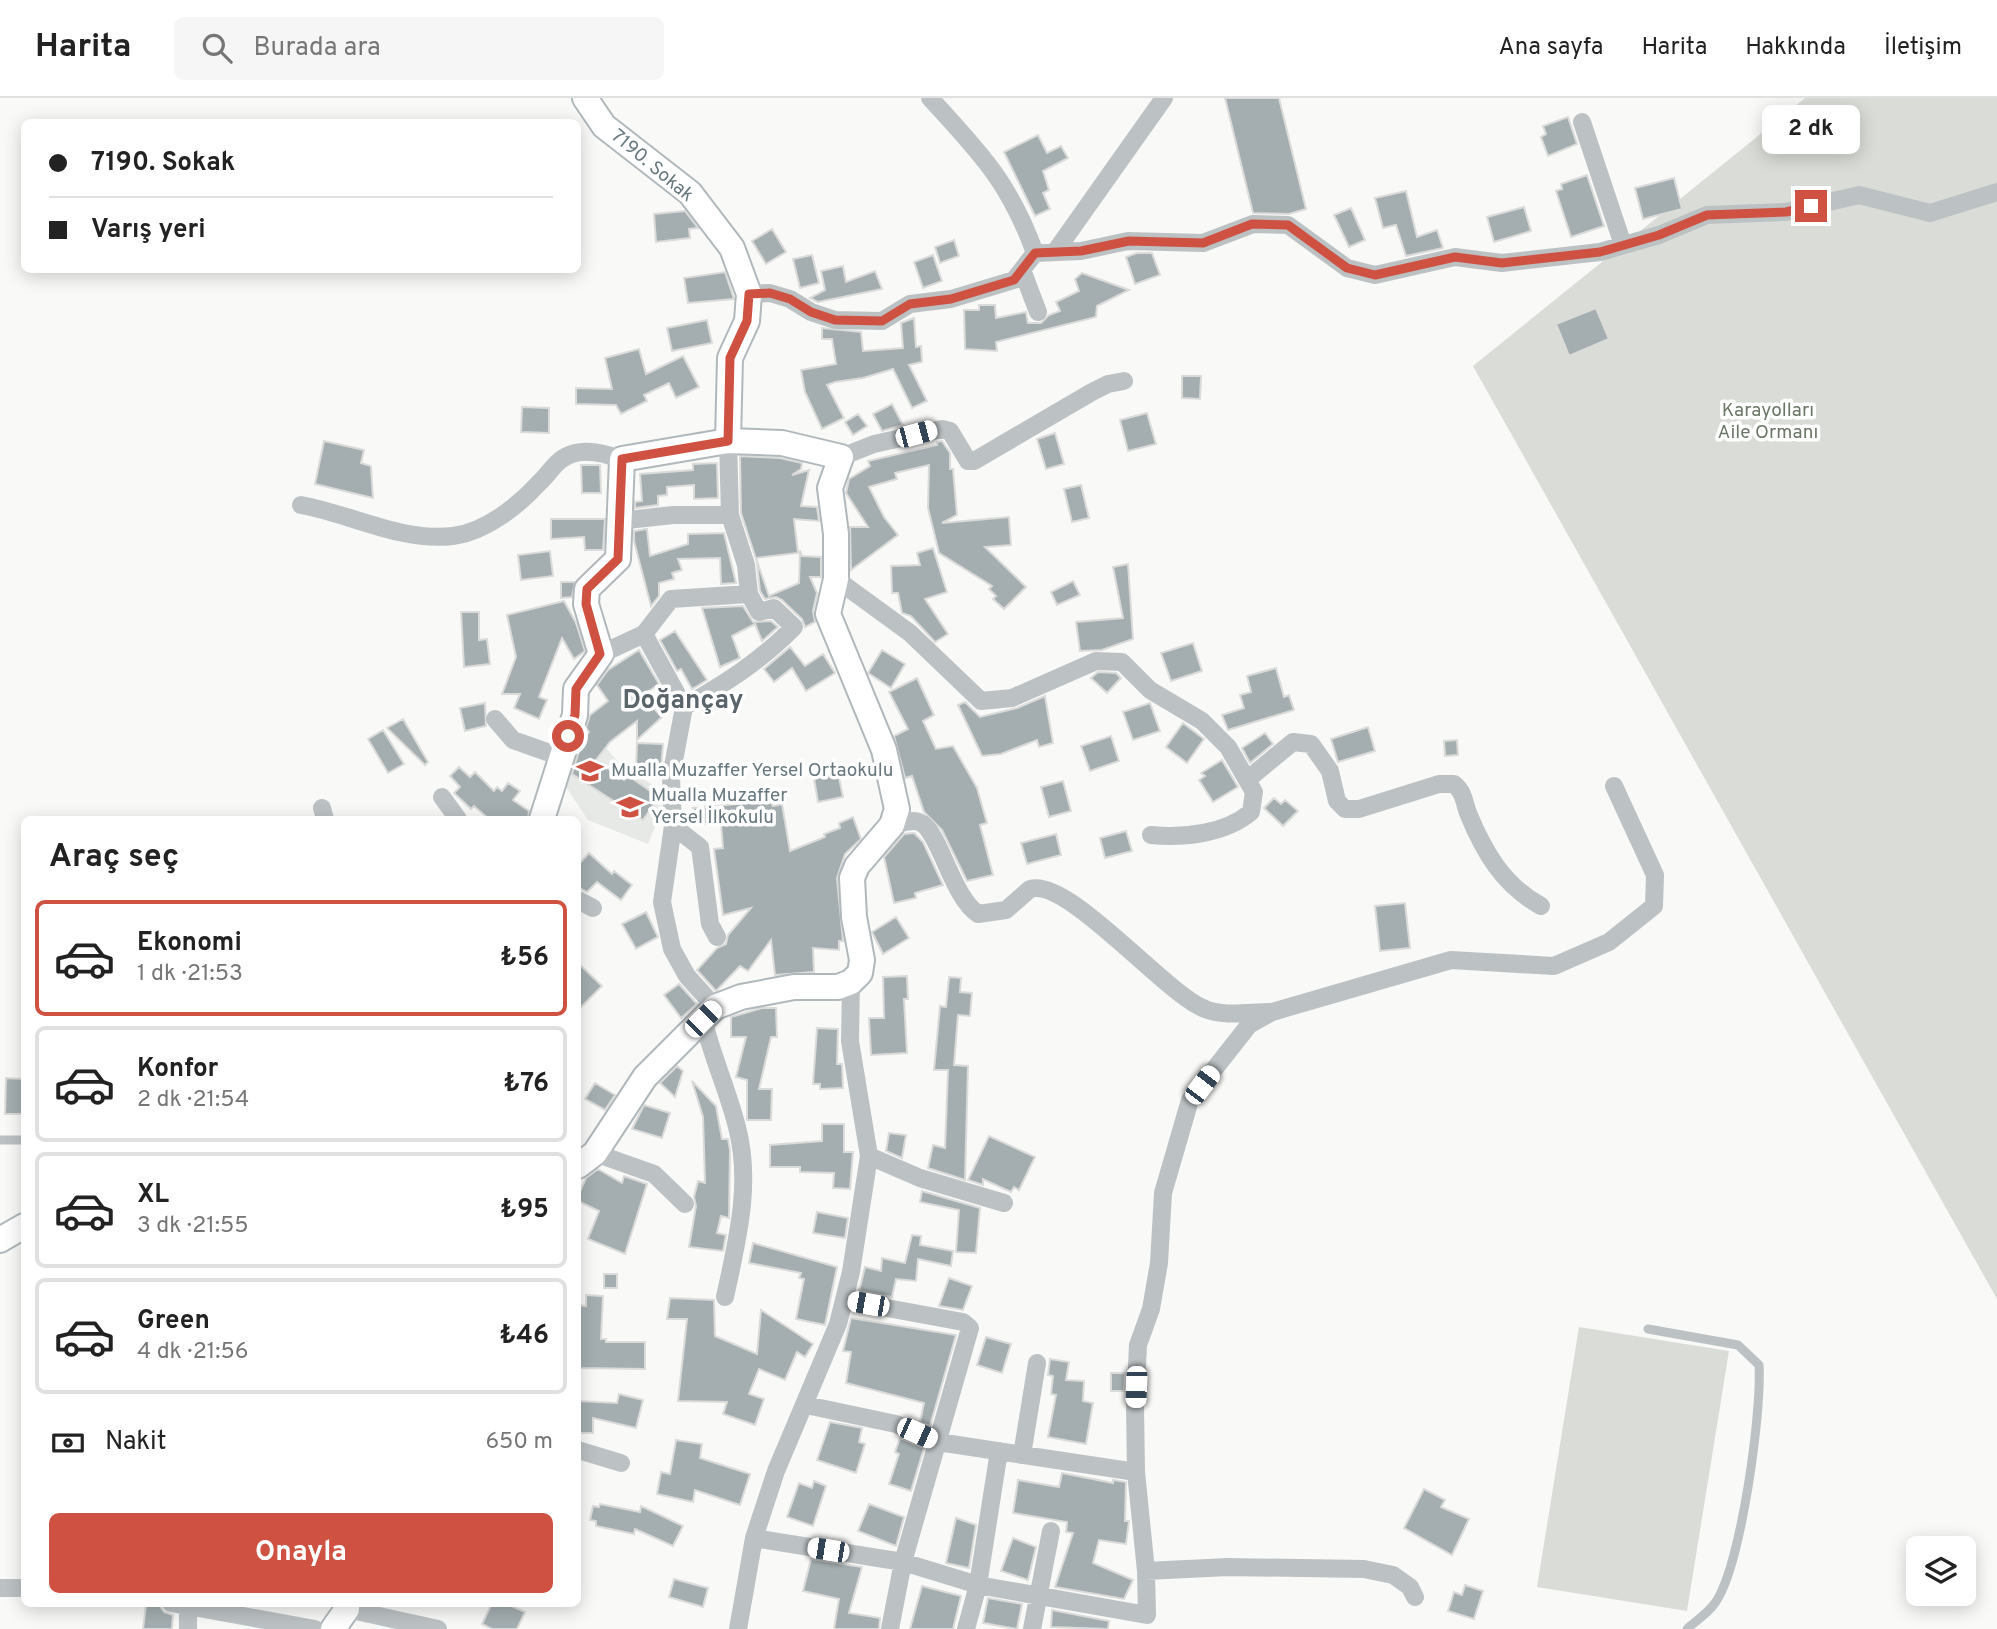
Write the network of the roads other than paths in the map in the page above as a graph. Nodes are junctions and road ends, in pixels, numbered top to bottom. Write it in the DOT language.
graph roads {
  1 [pos="585,98"];
  2 [pos="598,98"];
  3 [pos="930,98"];
  4 [pos="1164,98"];
  5 [pos="1582,122"];
  6 [pos="604,126"];
  7 [pos="1997,192"];
  8 [pos="1623,245"];
  9 [pos="1055,252"];
  10 [pos="1035,253"];
  11 [pos="1022,270"];
  12 [pos="749,294"];
  13 [pos="1038,312"];
  14 [pos="1124,381"];
  15 [pos="728,441"];
  16 [pos="841,457"];
  17 [pos="622,459"];
  18 [pos="301,505"];
  19 [pos="730,515"];
  20 [pos="618,521"];
  21 [pos="836,579"];
  22 [pos="749,593"];
  23 [pos="644,634"];
  24 [pos="600,654"];
  25 [pos="684,707"];
  26 [pos="495,719"];
  27 [pos="561,757"];
  28 [pos="1248,779"];
  29 [pos="1614,786"];
  30 [pos="442,797"];
  31 [pos="456,816"];
  32 [pos="543,816"];
  33 [pos="892,825"];
  34 [pos="673,826"];
  35 [pos="1151,835"];
  36 [pos="1541,906"];
  37 [pos="717,937"];
  38 [pos="851,982"];
  39 [pos="1272,1012"];
  40 [pos="709,1013"];
  41 [pos="1,1140"];
  42 [pos="21,1140"];
  43 [pos="869,1156"];
  44 [pos="586,1159"];
  45 [pos="1004,1203"];
  46 [pos="685,1204"];
  47 [pos="21,1228"];
  48 [pos="0,1240"];
  49 [pos="726,1297"];
  50 [pos="844,1300"];
  51 [pos="1648,1329"];
  52 [pos="1037,1363"];
  53 [pos="806,1405"];
  54 [pos="938,1442"];
  55 [pos="581,1451"];
  56 [pos="999,1451"];
  57 [pos="1022,1455"];
  58 [pos="621,1463"];
  59 [pos="1136,1472"];
  60 [pos="1051,1531"];
  61 [pos="754,1538"];
  62 [pos="903,1562"];
  63 [pos="1146,1571"];
  64 [pos="978,1584"];
  65 [pos="0,1588"];
  66 [pos="21,1588"];
  67 [pos="1036,1596"];
  68 [pos="1415,1597"];
  69 [pos="181,1607"];
  70 [pos="193,1607"];
  71 [pos="346,1607"];
  72 [pos="351,1607"];
  73 [pos="1148,1622"];
  74 [pos="188,1629"];
  75 [pos="314,1629"];
  76 [pos="333,1629"];
  77 [pos="438,1629"];
  78 [pos="738,1629"];
  79 [pos="890,1629"];
  80 [pos="966,1629"];
  81 [pos="1032,1629"];
  82 [pos="1687,1629"];
  1 -- 6 [label="street, 7190. Sokak"];
  2 -- 6 [label="street"];
  3 -- 10 [label="street"];
  4 -- 9 [label="street"];
  5 -- 8 [label="street"];
  6 -- 12 [label="street, 7190. Sokak"];
  7 -- 8 [label="street"];
  8 -- 9 [label="street"];
  9 -- 10 [label="street"];
  10 -- 11 [label="street"];
  11 -- 12 [label="street"];
  11 -- 13 [label="street"];
  12 -- 15 [label="street, 7190. Sokak"];
  14 -- 16 [label="street"];
  15 -- 16 [label="street"];
  15 -- 17 [label="street"];
  15 -- 19 [label="street"];
  16 -- 21 [label="street"];
  17 -- 18 [label="street"];
  17 -- 20 [label="street"];
  19 -- 20 [label="street"];
  19 -- 22 [label="street"];
  20 -- 24 [label="street"];
  21 -- 28 [label="street"];
  21 -- 33 [label="street"];
  22 -- 23 [label="street"];
  22 -- 25 [label="street"];
  23 -- 24 [label="street"];
  23 -- 25 [label="street"];
  24 -- 27 [label="street"];
  25 -- 34 [label="street"];
  26 -- 27 [label="street"];
  27 -- 32 [label="street"];
  28 -- 35 [label="street"];
  28 -- 36 [label="street"];
  29 -- 39 [label="street"];
  30 -- 31 [label="street"];
  33 -- 38 [label="street"];
  33 -- 39 [label="street"];
  34 -- 37 [label="street"];
  34 -- 40 [label="street"];
  38 -- 40 [label="street"];
  38 -- 43 [label="street"];
  39 -- 59 [label="street"];
  40 -- 44 [label="street"];
  40 -- 49 [label="street"];
  41 -- 42 [label="lane"];
  43 -- 45 [label="street"];
  43 -- 50 [label="street"];
  44 -- 46 [label="street"];
  47 -- 48 [label="street"];
  50 -- 53 [label="street"];
  50 -- 54 [label="street"];
  51 -- 82 [label="lane"];
  52 -- 57 [label="street"];
  53 -- 54 [label="street"];
  53 -- 61 [label="street"];
  54 -- 56 [label="street"];
  54 -- 62 [label="street"];
  55 -- 58 [label="street"];
  56 -- 57 [label="street"];
  56 -- 64 [label="street"];
  57 -- 59 [label="street"];
  59 -- 63 [label="street"];
  60 -- 67 [label="street"];
  61 -- 62 [label="street"];
  61 -- 78 [label="street"];
  62 -- 64 [label="street"];
  62 -- 79 [label="street"];
  63 -- 68 [label="street"];
  63 -- 73 [label="street"];
  64 -- 67 [label="street"];
  64 -- 80 [label="street"];
  65 -- 66 [label="street"];
  67 -- 73 [label="street"];
  67 -- 81 [label="street"];
  69 -- 74 [label="street"];
  70 -- 75 [label="street"];
  71 -- 76 [label="street"];
  72 -- 77 [label="street"];
}
